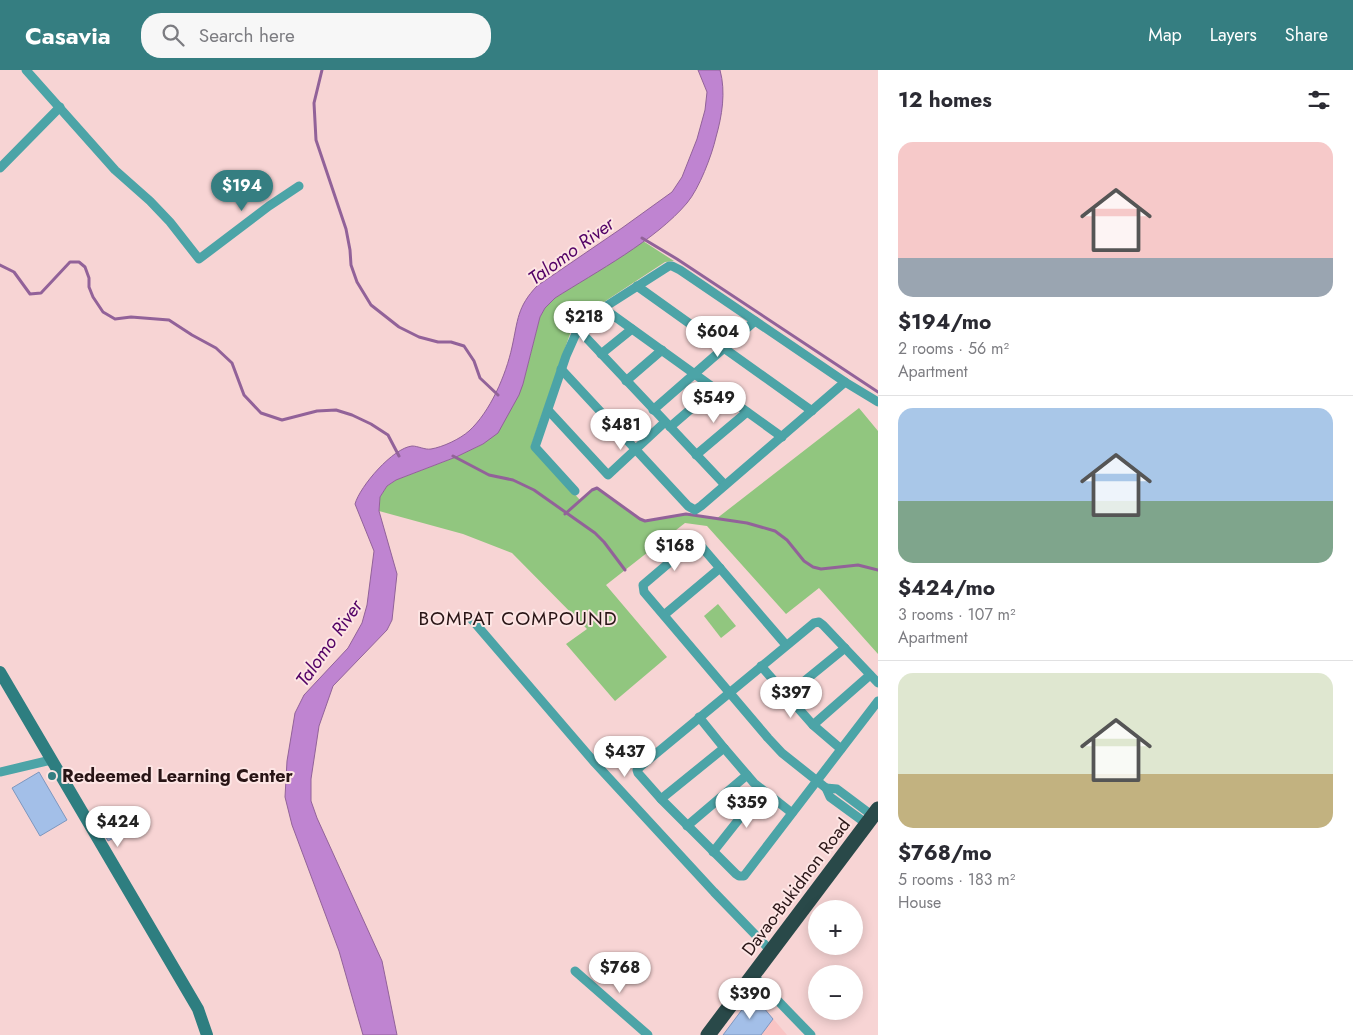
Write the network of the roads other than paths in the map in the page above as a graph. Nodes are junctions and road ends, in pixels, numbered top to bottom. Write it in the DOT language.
graph roads {
  1 [pos="26,70"];
  2 [pos="60,108"];
  3 [pos="0,168"];
  4 [pos="299,186"];
  5 [pos="637,286"];
  6 [pos="603,308"];
  7 [pos="755,321"];
  8 [pos="578,329"];
  9 [pos="632,329"];
  10 [pos="724,348"];
  11 [pos="662,350"];
  12 [pos="601,354"];
  13 [pos="561,369"];
  14 [pos="694,374"];
  15 [pos="626,381"];
  16 [pos="845,382"];
  17 [pos="714,388"];
  18 [pos="878,402"];
  19 [pos="548,410"];
  20 [pos="653,410"];
  21 [pos="812,410"];
  22 [pos="747,412"];
  23 [pos="667,425"];
  24 [pos="782,437"];
  25 [pos="635,449"];
  26 [pos="696,455"];
  27 [pos="725,486"];
  28 [pos="575,491"];
  29 [pos="720,568"];
  30 [pos="468,615"];
  31 [pos="664,615"];
  32 [pos="786,645"];
  33 [pos="845,648"];
  34 [pos="761,666"];
  35 [pos="870,675"];
  36 [pos="2,680"];
  37 [pos="878,683"];
  38 [pos="728,693"];
  39 [pos="786,696"];
  40 [pos="878,701"];
  41 [pos="700,716"];
  42 [pos="813,725"];
  43 [pos="724,748"];
  44 [pos="841,749"];
  45 [pos="51,760"];
  46 [pos="0,772"];
  47 [pos="747,776"];
  48 [pos="817,781"];
  49 [pos="762,790"];
  50 [pos="661,799"];
  51 [pos="792,813"];
  52 [pos="873,816"];
  53 [pos="687,826"];
  54 [pos="713,852"];
  55 [pos="771,951"];
  56 [pos="576,971"];
  57 [pos="753,975"];
  58 [pos="206,1035"];
  59 [pos="648,1035"];
  60 [pos="708,1035"];
  61 [pos="811,1035"];
  1 -- 2 [label="street"];
  2 -- 3 [label="street"];
  2 -- 4 [label="street"];
  5 -- 6 [label="street"];
  5 -- 7 [label="street"];
  5 -- 10 [label="street"];
  6 -- 8 [label="street"];
  6 -- 9 [label="street"];
  7 -- 10 [label="street"];
  7 -- 16 [label="street"];
  8 -- 12 [label="street"];
  8 -- 13 [label="street"];
  9 -- 11 [label="street"];
  9 -- 12 [label="street"];
  10 -- 14 [label="street"];
  10 -- 21 [label="street"];
  11 -- 14 [label="street"];
  11 -- 15 [label="street"];
  12 -- 15 [label="street"];
  13 -- 19 [label="street"];
  13 -- 25 [label="street"];
  14 -- 17 [label="street"];
  14 -- 20 [label="street"];
  15 -- 20 [label="street"];
  16 -- 18 [label="street"];
  16 -- 21 [label="street"];
  17 -- 22 [label="street"];
  17 -- 23 [label="street"];
  19 -- 25 [label="street"];
  19 -- 28 [label="street"];
  20 -- 23 [label="street"];
  21 -- 24 [label="street"];
  22 -- 24 [label="street"];
  22 -- 26 [label="street"];
  23 -- 25 [label="street"];
  23 -- 26 [label="street"];
  24 -- 27 [label="street"];
  25 -- 27 [label="street"];
  26 -- 27 [label="street"];
  29 -- 31 [label="street"];
  29 -- 31 [label="street"];
  29 -- 32 [label="street"];
  30 -- 55 [label="street"];
  31 -- 38 [label="street"];
  32 -- 33 [label="street"];
  32 -- 34 [label="street"];
  33 -- 35 [label="street"];
  33 -- 39 [label="street"];
  34 -- 38 [label="street"];
  34 -- 39 [label="street"];
  35 -- 37 [label="street"];
  35 -- 42 [label="street"];
  36 -- 45 [label="street"];
  38 -- 41 [label="street"];
  38 -- 48 [label="street"];
  39 -- 42 [label="street"];
  40 -- 44 [label="street"];
  41 -- 43 [label="street"];
  41 -- 50 [label="street"];
  42 -- 44 [label="street"];
  43 -- 47 [label="street"];
  43 -- 50 [label="street"];
  44 -- 48 [label="street"];
  45 -- 46 [label="street"];
  45 -- 58 [label="street"];
  47 -- 49 [label="street"];
  47 -- 53 [label="street"];
  48 -- 51 [label="street"];
  48 -- 52 [label="street"];
  49 -- 51 [label="street"];
  49 -- 54 [label="street"];
  50 -- 53 [label="street"];
  51 -- 54 [label="street"];
  52 -- 55 [label="highway, Davao-Bukidnon Road"];
  53 -- 54 [label="street"];
  55 -- 57 [label="highway, Davao-Bukidnon Road"];
  56 -- 59 [label="street"];
  57 -- 60 [label="highway, Davao-Bukidnon Road"];
  57 -- 61 [label="street"];
}
